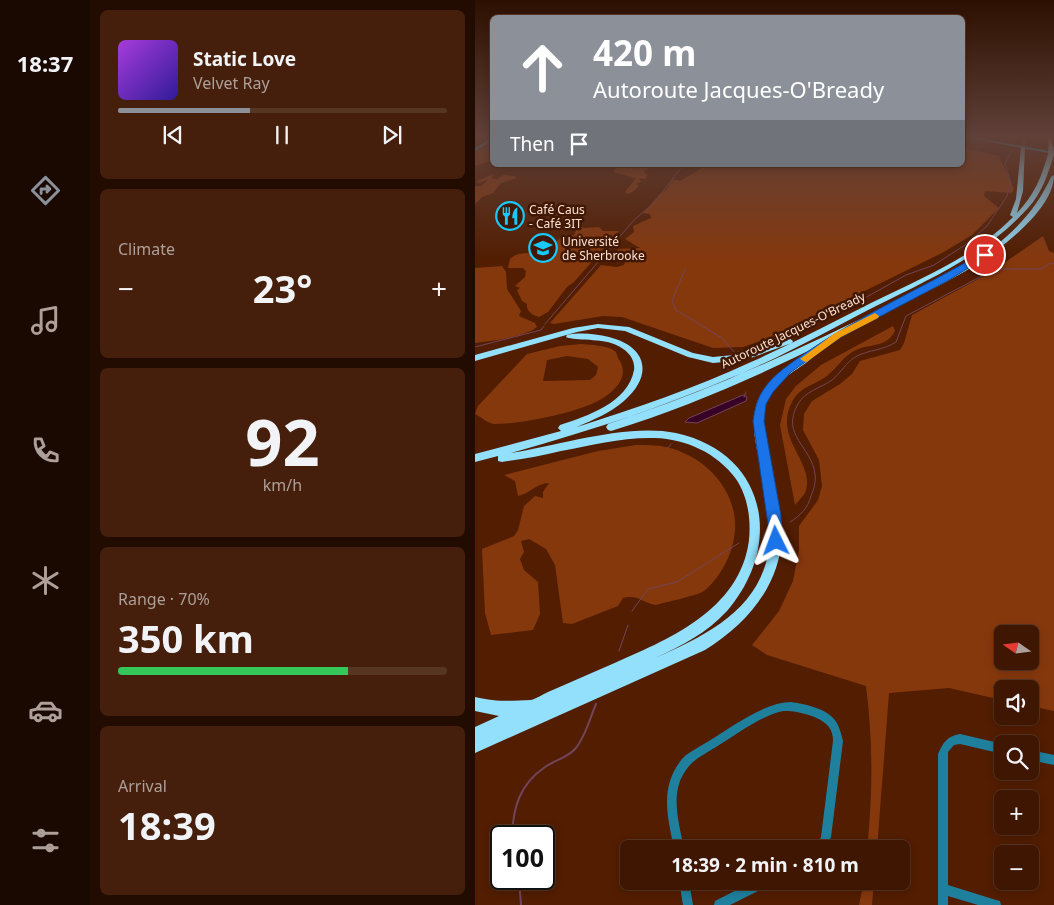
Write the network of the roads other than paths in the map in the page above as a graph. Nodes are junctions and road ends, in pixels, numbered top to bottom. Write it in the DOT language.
graph roads {
  1 [pos="1021,177"];
  2 [pos="1044,177"];
  3 [pos="1054,177"];
  4 [pos="1054,195"];
  5 [pos="1031,216"];
  6 [pos="1004,229"];
  7 [pos="839,323"];
  8 [pos="838,335"];
  9 [pos="475,358"];
  10 [pos="475,363"];
  11 [pos="501,455"];
  12 [pos="475,458"];
  13 [pos="475,465"];
  14 [pos="475,704"];
  15 [pos="532,706"];
  16 [pos="475,735"];
  17 [pos="475,746"];
  18 [pos="994,747"];
  19 [pos="1039,757"];
  20 [pos="1054,760"];
  21 [pos="677,840"];
  22 [pos="825,840"];
  23 [pos="943,889"];
  24 [pos="686,890"];
  25 [pos="748,890"];
  26 [pos="688,905"];
  27 [pos="719,905"];
  28 [pos="943,905"];
  29 [pos="996,905"];
  1 -- 6 [label="highway"];
  2 -- 6 [label="highway, Autoroute Jacques-O'Bready"];
  3 -- 5 [label="highway, Autoroute Jacques-O'Bready"];
  4 -- 5 [label="highway"];
  5 -- 8 [label="highway, Autoroute Jacques-O'Bready"];
  6 -- 7 [label="highway, Autoroute Jacques-O'Bready"];
  7 -- 9 [label="highway"];
  7 -- 11 [label="highway, Autoroute Jacques-O'Bready"];
  8 -- 11 [label="highway, Autoroute Jacques-O'Bready"];
  8 -- 17 [label="highway"];
  10 -- 11 [label="highway"];
  11 -- 12 [label="highway, Autoroute Jacques-O'Bready"];
  11 -- 13 [label="highway, Autoroute Jacques-O'Bready"];
  11 -- 15 [label="highway"];
  14 -- 15 [label="highway"];
  15 -- 16 [label="highway"];
  18 -- 23 [label="street"];
  19 -- 20 [label="street"];
  21 -- 22 [label="street"];
  23 -- 28 [label="street"];
  23 -- 29 [label="street"];
  24 -- 26 [label="street"];
  25 -- 27 [label="street"];
}
